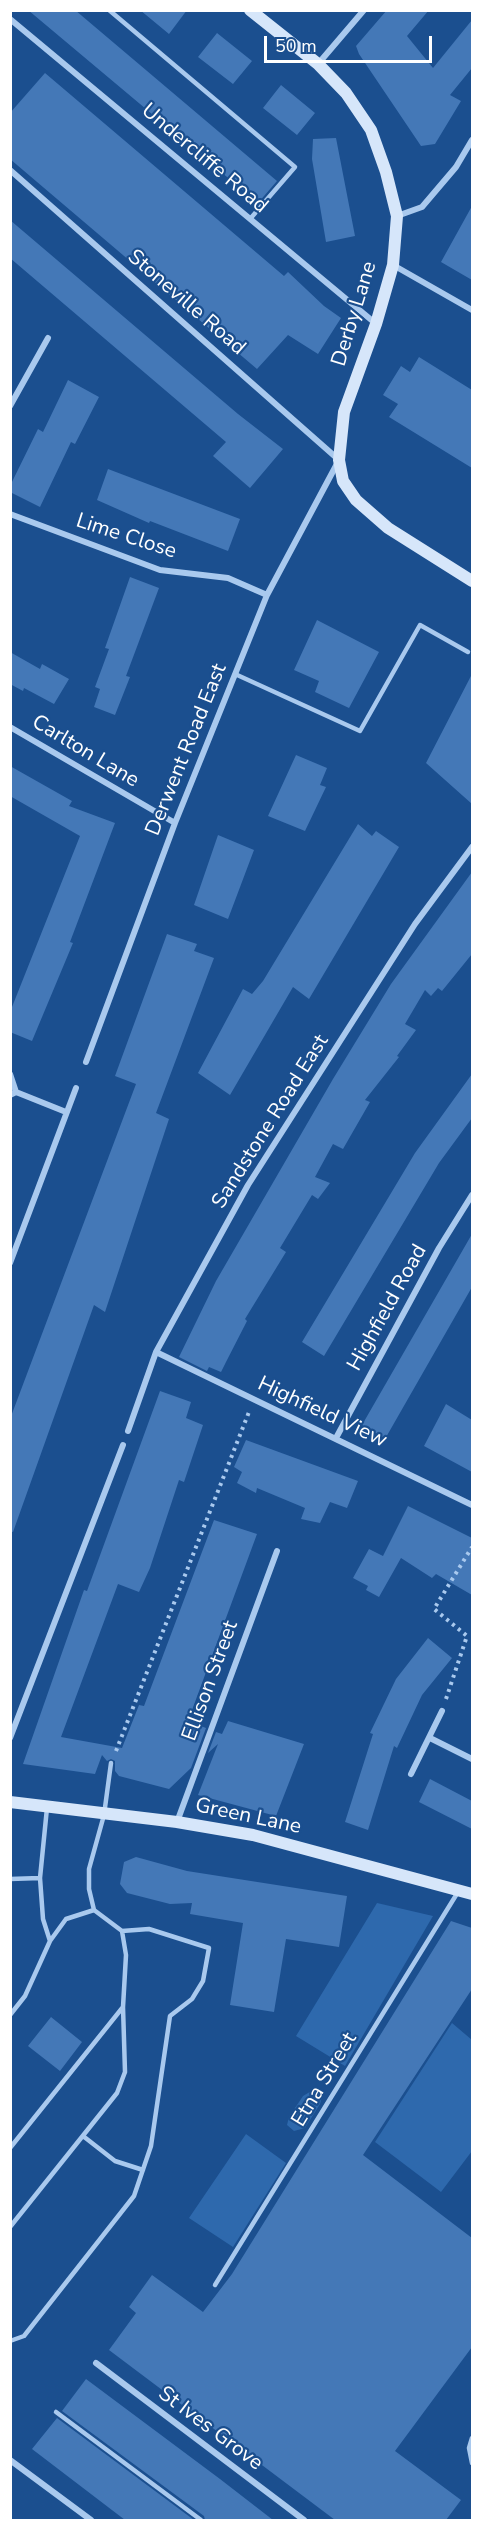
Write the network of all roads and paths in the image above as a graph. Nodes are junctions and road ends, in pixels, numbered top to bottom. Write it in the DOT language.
graph roads {
  1 [pos="109,10"];
  2 [pos="250,10"];
  3 [pos="364,10"];
  4 [pos="10,19"];
  5 [pos="318,64"];
  6 [pos="472,140"];
  7 [pos="10,170"];
  8 [pos="397,216"];
  9 [pos="250,219"];
  10 [pos="393,265"];
  11 [pos="472,310"];
  12 [pos="376,324"];
  13 [pos="48,338"];
  14 [pos="10,406"];
  15 [pos="339,460"];
  16 [pos="10,514"];
  17 [pos="472,580"];
  18 [pos="267,595"];
  19 [pos="468,652"];
  20 [pos="235,674"];
  21 [pos="10,727"];
  22 [pos="175,823"];
  23 [pos="472,847"];
  24 [pos="86,1062"];
  25 [pos="10,1074"];
  26 [pos="76,1088"];
  27 [pos="13,1094"];
  28 [pos="66,1112"];
  29 [pos="472,1195"];
  30 [pos="10,1263"];
  31 [pos="156,1352"];
  32 [pos="254,1399"];
  33 [pos="128,1431"];
  34 [pos="336,1438"];
  35 [pos="123,1445"];
  36 [pos="472,1505"];
  37 [pos="472,1547"];
  38 [pos="277,1551"];
  39 [pos="442,1711"];
  40 [pos="10,1738"];
  41 [pos="429,1738"];
  42 [pos="472,1759"];
  43 [pos="111,1763"];
  44 [pos="411,1774"];
  45 [pos="10,1802"];
  46 [pos="47,1807"];
  47 [pos="104,1815"];
  48 [pos="177,1822"];
  49 [pos="39,1878"];
  50 [pos="10,1879"];
  51 [pos="459,1891"];
  52 [pos="472,1894"];
  53 [pos="94,1910"];
  54 [pos="122,1930"];
  55 [pos="50,1941"];
  56 [pos="123,2007"];
  57 [pos="10,2015"];
  58 [pos="83,2136"];
  59 [pos="10,2148"];
  60 [pos="143,2170"];
  61 [pos="10,2227"];
  62 [pos="215,2285"];
  63 [pos="10,2341"];
  64 [pos="96,2363"];
  65 [pos="56,2412"];
  66 [pos="472,2438"];
  67 [pos="10,2460"];
  68 [pos="472,2463"];
  69 [pos="91,2520"];
  70 [pos="201,2520"];
  71 [pos="304,2520"];
  1 -- 9 [label="lane"];
  2 -- 5 [label="street, Derby Lane"];
  3 -- 5 [label="street"];
  4 -- 9 [label="street, Undercliffe Road"];
  5 -- 8 [label="street, Derby Lane"];
  6 -- 8 [label="street"];
  7 -- 15 [label="street, Stoneville Road"];
  8 -- 10 [label="street, Derby Lane"];
  9 -- 12 [label="street, Undercliffe Road"];
  10 -- 11 [label="street"];
  10 -- 12 [label="street, Derby Lane"];
  12 -- 15 [label="street, Derby Lane"];
  13 -- 14 [label="street"];
  15 -- 17 [label="street, Derby Lane"];
  15 -- 18 [label="street, Derwent Road East"];
  16 -- 18 [label="street, Lime Close"];
  18 -- 20 [label="street, Derwent Road East"];
  19 -- 20 [label="lane"];
  20 -- 22 [label="street, Derwent Road East"];
  21 -- 22 [label="street, Carlton Lane"];
  22 -- 24 [label="street, Derwent Road East"];
  23 -- 31 [label="street, Sandstone Road East"];
  25 -- 27 [label="street"];
  26 -- 28 [label="street"];
  27 -- 28 [label="street"];
  28 -- 30 [label="street"];
  29 -- 34 [label="street, Highfield Road"];
  31 -- 32 [label="street, Highfield View"];
  31 -- 33 [label="street, Sandstone Road East"];
  32 -- 34 [label="street, Highfield View"];
  32 -- 43 [label="path"];
  34 -- 36 [label="street, Highfield View"];
  35 -- 40 [label="street"];
  37 -- 39 [label="path"];
  38 -- 48 [label="street, Ellison Street"];
  39 -- 41 [label="street"];
  41 -- 42 [label="street"];
  41 -- 44 [label="street"];
  43 -- 47 [label="lane"];
  45 -- 46 [label="street, Green Lane"];
  46 -- 47 [label="street, Green Lane"];
  46 -- 49 [label="lane"];
  47 -- 48 [label="street, Green Lane"];
  47 -- 53 [label="lane"];
  48 -- 51 [label="street, Green Lane"];
  49 -- 50 [label="lane"];
  49 -- 55 [label="lane"];
  51 -- 52 [label="street, Green Lane"];
  51 -- 62 [label="lane, Etna Street"];
  53 -- 54 [label="lane"];
  53 -- 55 [label="lane"];
  54 -- 56 [label="lane"];
  54 -- 60 [label="lane"];
  55 -- 57 [label="lane"];
  56 -- 58 [label="lane"];
  56 -- 59 [label="lane"];
  58 -- 60 [label="lane"];
  58 -- 61 [label="lane"];
  60 -- 63 [label="lane"];
  64 -- 71 [label="street, St Ives Grove"];
  65 -- 70 [label="lane"];
  66 -- 68 [label="lane"];
  67 -- 69 [label="street"];
}
